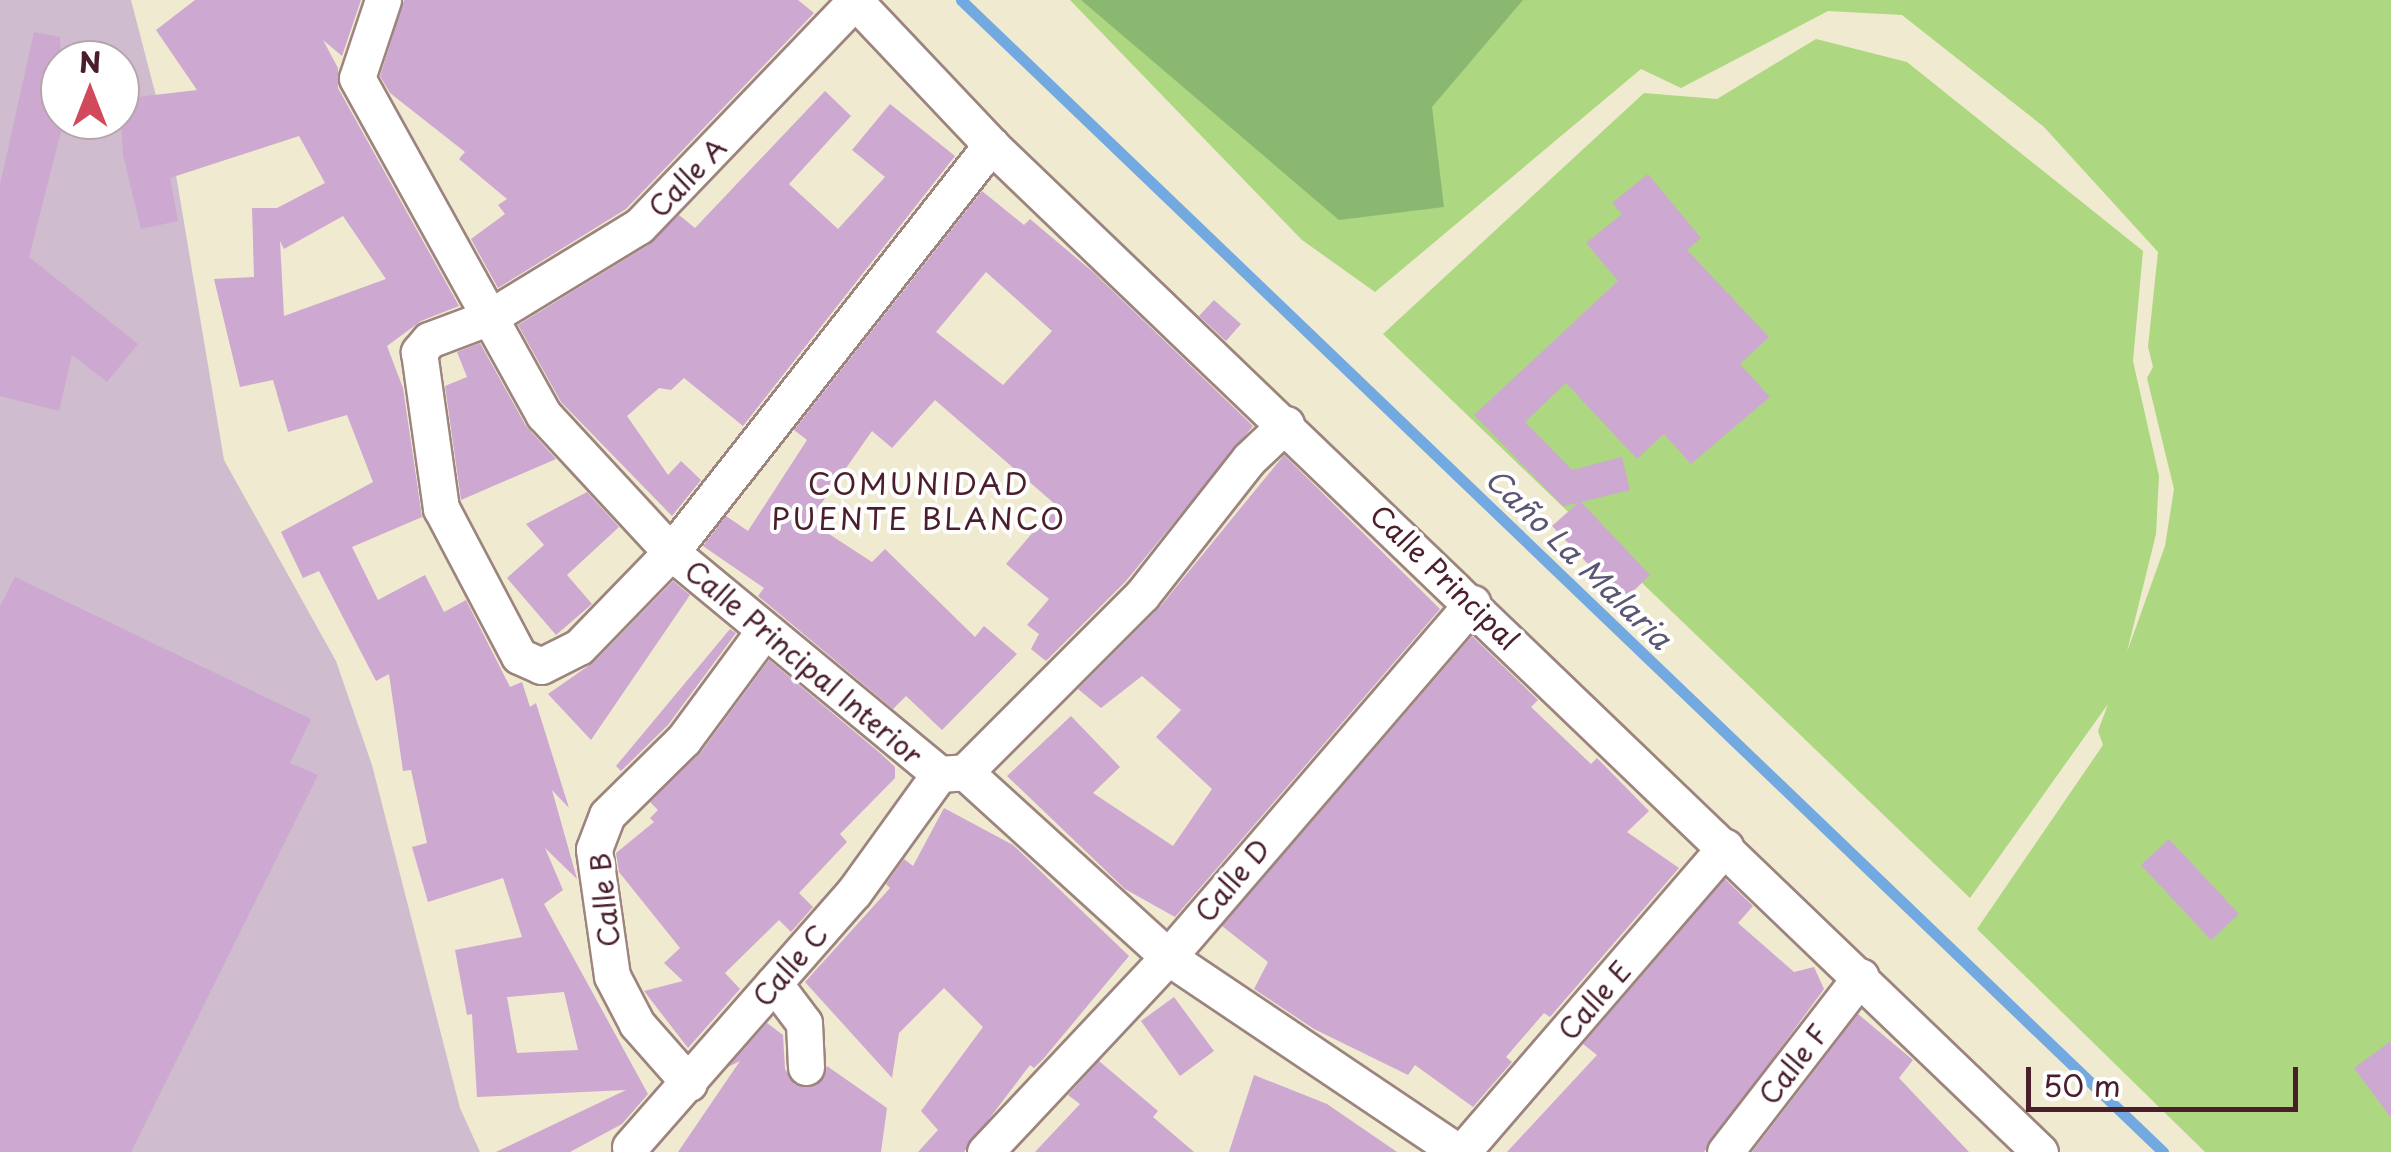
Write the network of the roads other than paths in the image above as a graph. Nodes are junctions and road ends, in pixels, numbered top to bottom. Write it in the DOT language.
graph roads {
  1 [pos="383,0"];
  2 [pos="855,1"];
  3 [pos="991,145"];
  4 [pos="490,316"];
  5 [pos="1286,424"];
  6 [pos="671,552"];
  7 [pos="1472,603"];
  8 [pos="764,631"];
  9 [pos="952,773"];
  10 [pos="1725,847"];
  11 [pos="1168,956"];
  12 [pos="1860,976"];
  13 [pos="774,983"];
  14 [pos="806,1067"];
  15 [pos="689,1083"];
  16 [pos="630,1147"];
  17 [pos="985,1152"];
  18 [pos="1460,1152"];
  19 [pos="1725,1152"];
  20 [pos="2040,1152"];
  1 -- 4 [label="street, Calle Principal Interior"];
  2 -- 3 [label="street, Calle Principal"];
  2 -- 4 [label="street, Calle A"];
  3 -- 5 [label="street, Calle Principal"];
  3 -- 6 [label="street"];
  4 -- 6 [label="street, Calle Principal Interior"];
  4 -- 6 [label="street, Calle A"];
  5 -- 7 [label="street, Calle Principal"];
  5 -- 9 [label="street, Calle C"];
  6 -- 8 [label="street, Calle Principal Interior"];
  7 -- 10 [label="street, Calle Principal"];
  7 -- 11 [label="street, Calle D"];
  8 -- 9 [label="street, Calle Principal Interior"];
  8 -- 15 [label="street, Calle B"];
  9 -- 11 [label="street, Calle Principal Interior"];
  9 -- 13 [label="street, Calle C"];
  10 -- 12 [label="street, Calle Principal"];
  10 -- 18 [label="street, Calle E"];
  11 -- 17 [label="street, Calle D"];
  11 -- 18 [label="street, Calle Principal Interior"];
  12 -- 19 [label="street, Calle F"];
  12 -- 20 [label="street, Calle Principal"];
  13 -- 14 [label="street"];
  13 -- 15 [label="street, Calle C"];
  15 -- 16 [label="street, Calle C"];
}
